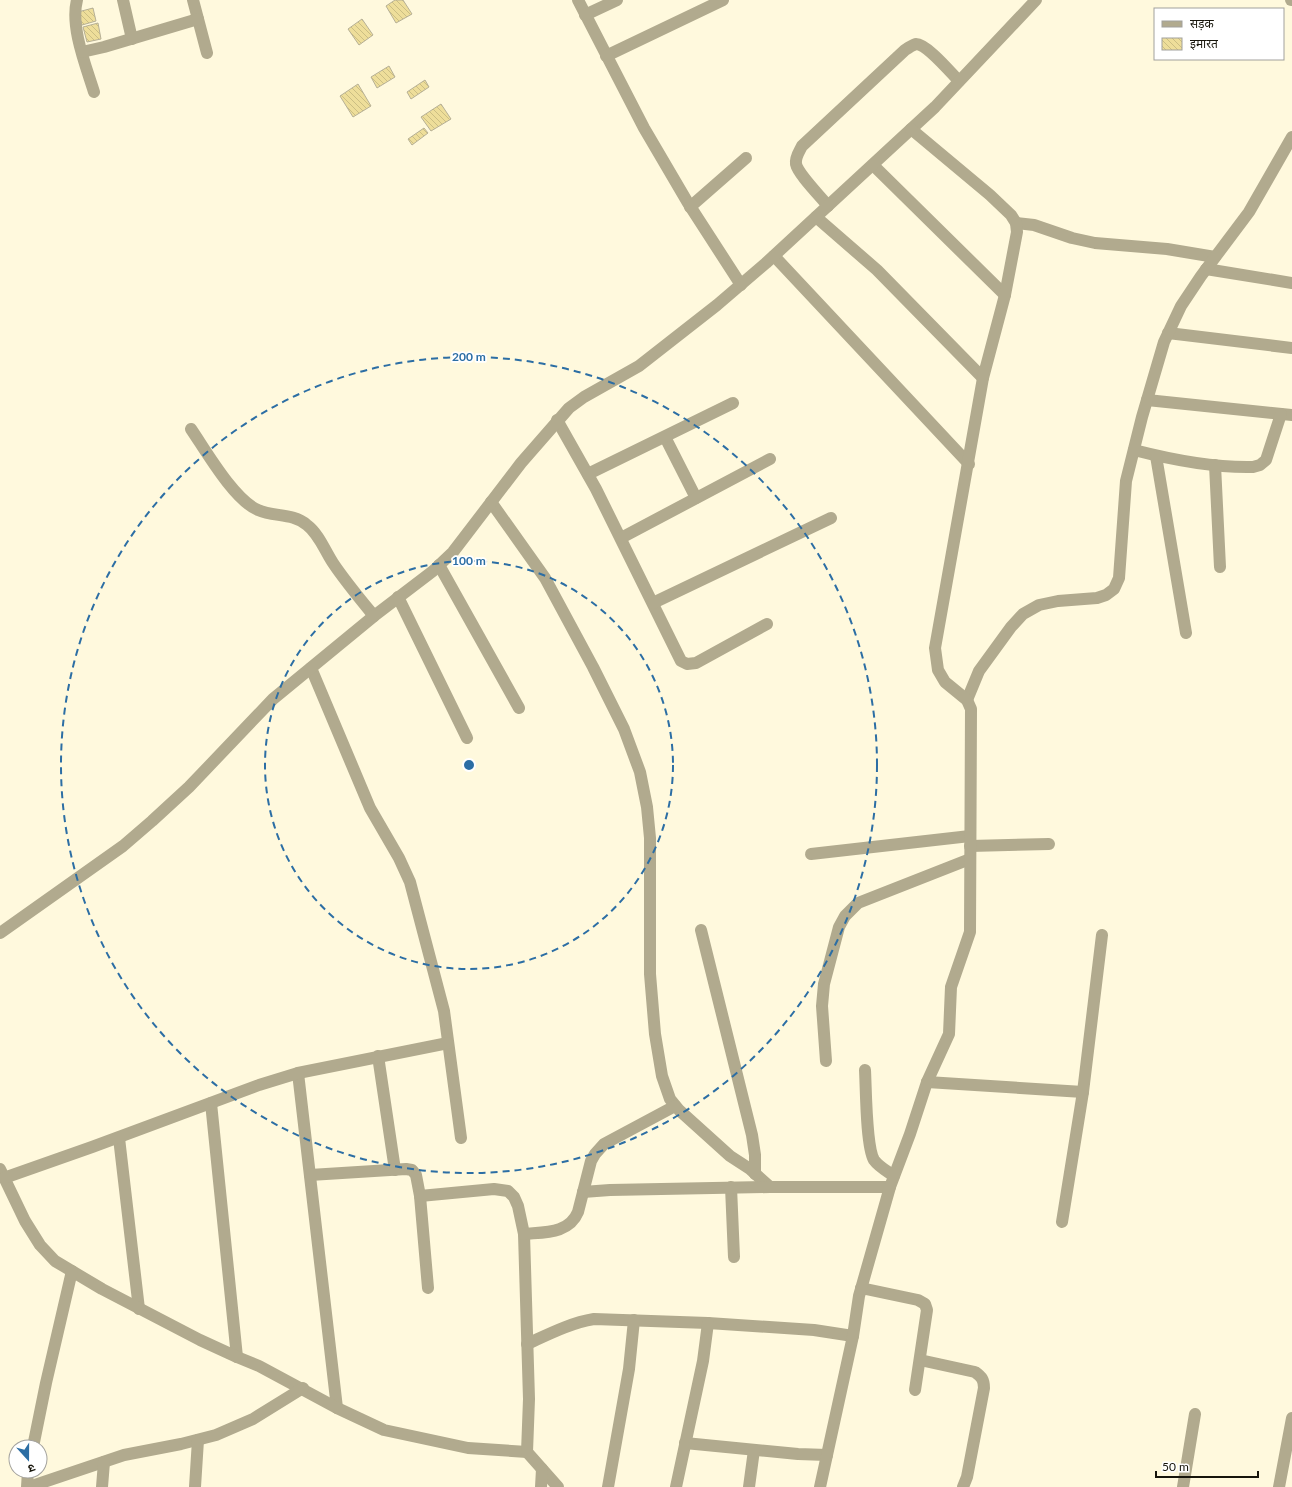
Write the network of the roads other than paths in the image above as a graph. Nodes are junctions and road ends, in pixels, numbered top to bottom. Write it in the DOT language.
graph roads {
  1 [pos="77,0"];
  2 [pos="123,0"];
  3 [pos="193,0"];
  4 [pos="578,0"];
  5 [pos="617,0"];
  6 [pos="723,0"];
  7 [pos="1036,0"];
  8 [pos="585,15"];
  9 [pos="198,19"];
  10 [pos="132,38"];
  11 [pos="82,52"];
  12 [pos="207,52"];
  13 [pos="606,56"];
  14 [pos="959,81"];
  15 [pos="94,92"];
  16 [pos="911,129"];
  17 [pos="1292,137"];
  18 [pos="746,158"];
  19 [pos="873,165"];
  20 [pos="828,206"];
  21 [pos="690,207"];
  22 [pos="816,217"];
  23 [pos="1016,223"];
  24 [pos="774,256"];
  25 [pos="1215,257"];
  26 [pos="1206,269"];
  27 [pos="1292,283"];
  28 [pos="741,285"];
  29 [pos="1005,295"];
  30 [pos="1168,333"];
  31 [pos="1292,348"];
  32 [pos="983,378"];
  33 [pos="1147,400"];
  34 [pos="733,403"];
  35 [pos="1286,414"];
  36 [pos="557,420"];
  37 [pos="190,429"];
  38 [pos="664,437"];
  39 [pos="1134,450"];
  40 [pos="1156,456"];
  41 [pos="770,459"];
  42 [pos="969,464"];
  43 [pos="1215,465"];
  44 [pos="588,474"];
  45 [pos="696,498"];
  46 [pos="491,502"];
  47 [pos="831,518"];
  48 [pos="621,538"];
  49 [pos="439,565"];
  50 [pos="1220,567"];
  51 [pos="398,597"];
  52 [pos="653,603"];
  53 [pos="374,616"];
  54 [pos="767,624"];
  55 [pos="1186,633"];
  56 [pos="311,668"];
  57 [pos="966,700"];
  58 [pos="519,708"];
  59 [pos="467,738"];
  60 [pos="970,841"];
  61 [pos="1049,844"];
  62 [pos="811,854"];
  63 [pos="970,859"];
  64 [pos="701,930"];
  65 [pos="0,933"];
  66 [pos="1102,935"];
  67 [pos="448,1043"];
  68 [pos="378,1056"];
  69 [pos="826,1061"];
  70 [pos="865,1070"];
  71 [pos="298,1073"];
  72 [pos="927,1082"];
  73 [pos="1083,1092"];
  74 [pos="211,1103"];
  75 [pos="675,1106"];
  76 [pos="118,1138"];
  77 [pos="461,1138"];
  78 [pos="395,1170"];
  79 [pos="2,1173"];
  80 [pos="755,1174"];
  81 [pos="310,1175"];
  82 [pos="892,1181"];
  83 [pos="731,1187"];
  84 [pos="770,1187"];
  85 [pos="584,1192"];
  86 [pos="420,1196"];
  87 [pos="1062,1222"];
  88 [pos="524,1234"];
  89 [pos="734,1257"];
  90 [pos="72,1271"];
  91 [pos="428,1288"];
  92 [pos="861,1288"];
  93 [pos="139,1309"];
  94 [pos="634,1320"];
  95 [pos="708,1323"];
  96 [pos="853,1336"];
  97 [pos="527,1344"];
  98 [pos="237,1357"];
  99 [pos="920,1360"];
  100 [pos="303,1388"];
  101 [pos="915,1390"];
  102 [pos="337,1408"];
  103 [pos="1195,1414"];
  104 [pos="1292,1418"];
  105 [pos="35,1439"];
  106 [pos="198,1440"];
  107 [pos="686,1443"];
  108 [pos="754,1450"];
  109 [pos="527,1452"];
  110 [pos="827,1455"];
  111 [pos="104,1462"];
  112 [pos="542,1469"];
  113 [pos="28,1487"];
  114 [pos="102,1487"];
  115 [pos="196,1487"];
  116 [pos="541,1487"];
  117 [pos="558,1487"];
  118 [pos="608,1487"];
  119 [pos="676,1487"];
  120 [pos="749,1487"];
  121 [pos="820,1487"];
  122 [pos="962,1487"];
  123 [pos="1183,1487"];
  124 [pos="1279,1487"];
  1 -- 11 [label="street"];
  2 -- 10 [label="street"];
  3 -- 9 [label="street"];
  4 -- 8 [label="street"];
  5 -- 8 [label="street"];
  6 -- 13 [label="street"];
  7 -- 14 [label="street"];
  8 -- 13 [label="street"];
  9 -- 10 [label="street"];
  9 -- 12 [label="street"];
  10 -- 11 [label="street"];
  11 -- 15 [label="street"];
  13 -- 21 [label="street"];
  14 -- 16 [label="street"];
  14 -- 20 [label="street"];
  16 -- 19 [label="street"];
  16 -- 23 [label="street"];
  17 -- 25 [label="street"];
  18 -- 21 [label="street"];
  19 -- 20 [label="street"];
  19 -- 29 [label="street"];
  20 -- 22 [label="street"];
  21 -- 28 [label="street"];
  22 -- 24 [label="street"];
  22 -- 32 [label="street"];
  23 -- 25 [label="street"];
  23 -- 29 [label="street"];
  24 -- 28 [label="street"];
  24 -- 42 [label="street"];
  25 -- 26 [label="street"];
  26 -- 27 [label="street"];
  26 -- 30 [label="street"];
  28 -- 36 [label="street"];
  29 -- 32 [label="street"];
  30 -- 31 [label="street"];
  30 -- 33 [label="street"];
  32 -- 42 [label="street"];
  33 -- 35 [label="street"];
  33 -- 39 [label="street"];
  34 -- 38 [label="street"];
  35 -- 43 [label="street"];
  36 -- 44 [label="street"];
  36 -- 46 [label="street"];
  37 -- 53 [label="street"];
  38 -- 44 [label="street"];
  38 -- 45 [label="street"];
  39 -- 40 [label="street"];
  39 -- 57 [label="street"];
  40 -- 43 [label="street"];
  40 -- 55 [label="street"];
  41 -- 45 [label="street"];
  42 -- 57 [label="street"];
  43 -- 50 [label="street"];
  44 -- 48 [label="street"];
  45 -- 48 [label="street"];
  46 -- 49 [label="street"];
  46 -- 75 [label="street"];
  47 -- 52 [label="street"];
  48 -- 52 [label="street"];
  49 -- 51 [label="street"];
  49 -- 58 [label="street"];
  51 -- 53 [label="street"];
  51 -- 59 [label="street"];
  52 -- 54 [label="street"];
  53 -- 56 [label="street"];
  56 -- 65 [label="street"];
  56 -- 67 [label="street"];
  57 -- 60 [label="street"];
  60 -- 61 [label="street"];
  60 -- 62 [label="street"];
  60 -- 63 [label="street"];
  63 -- 69 [label="street"];
  63 -- 72 [label="street"];
  64 -- 80 [label="street"];
  66 -- 73 [label="street"];
  67 -- 68 [label="street"];
  67 -- 77 [label="street"];
  68 -- 71 [label="street"];
  68 -- 78 [label="street"];
  70 -- 82 [label="street"];
  71 -- 74 [label="street"];
  71 -- 81 [label="street"];
  72 -- 73 [label="street"];
  72 -- 82 [label="street"];
  73 -- 87 [label="street"];
  74 -- 76 [label="street"];
  74 -- 98 [label="street"];
  75 -- 80 [label="street"];
  75 -- 85 [label="street"];
  76 -- 79 [label="street"];
  76 -- 93 [label="street"];
  78 -- 81 [label="street"];
  78 -- 86 [label="street"];
  79 -- 90 [label="street"];
  80 -- 84 [label="street"];
  81 -- 102 [label="street"];
  82 -- 84 [label="street"];
  82 -- 92 [label="street"];
  83 -- 84 [label="street"];
  83 -- 85 [label="street"];
  83 -- 89 [label="street"];
  85 -- 88 [label="street"];
  86 -- 88 [label="street"];
  86 -- 91 [label="street"];
  88 -- 97 [label="street"];
  90 -- 93 [label="street"];
  90 -- 105 [label="street"];
  92 -- 96 [label="street"];
  92 -- 99 [label="street"];
  93 -- 98 [label="street"];
  94 -- 95 [label="street"];
  94 -- 97 [label="street"];
  94 -- 118 [label="street"];
  95 -- 96 [label="street"];
  95 -- 107 [label="street"];
  96 -- 110 [label="street"];
  97 -- 109 [label="street"];
  98 -- 100 [label="street"];
  99 -- 101 [label="street"];
  99 -- 122 [label="street"];
  100 -- 102 [label="street"];
  100 -- 106 [label="street"];
  102 -- 109 [label="street"];
  103 -- 123 [label="street"];
  104 -- 124 [label="street"];
  106 -- 111 [label="street"];
  106 -- 115 [label="street"];
  107 -- 108 [label="street"];
  107 -- 119 [label="street"];
  108 -- 110 [label="street"];
  108 -- 120 [label="street"];
  109 -- 112 [label="street"];
  110 -- 121 [label="street"];
  111 -- 113 [label="street"];
  111 -- 114 [label="street"];
  112 -- 116 [label="street"];
  112 -- 117 [label="street"];
}
